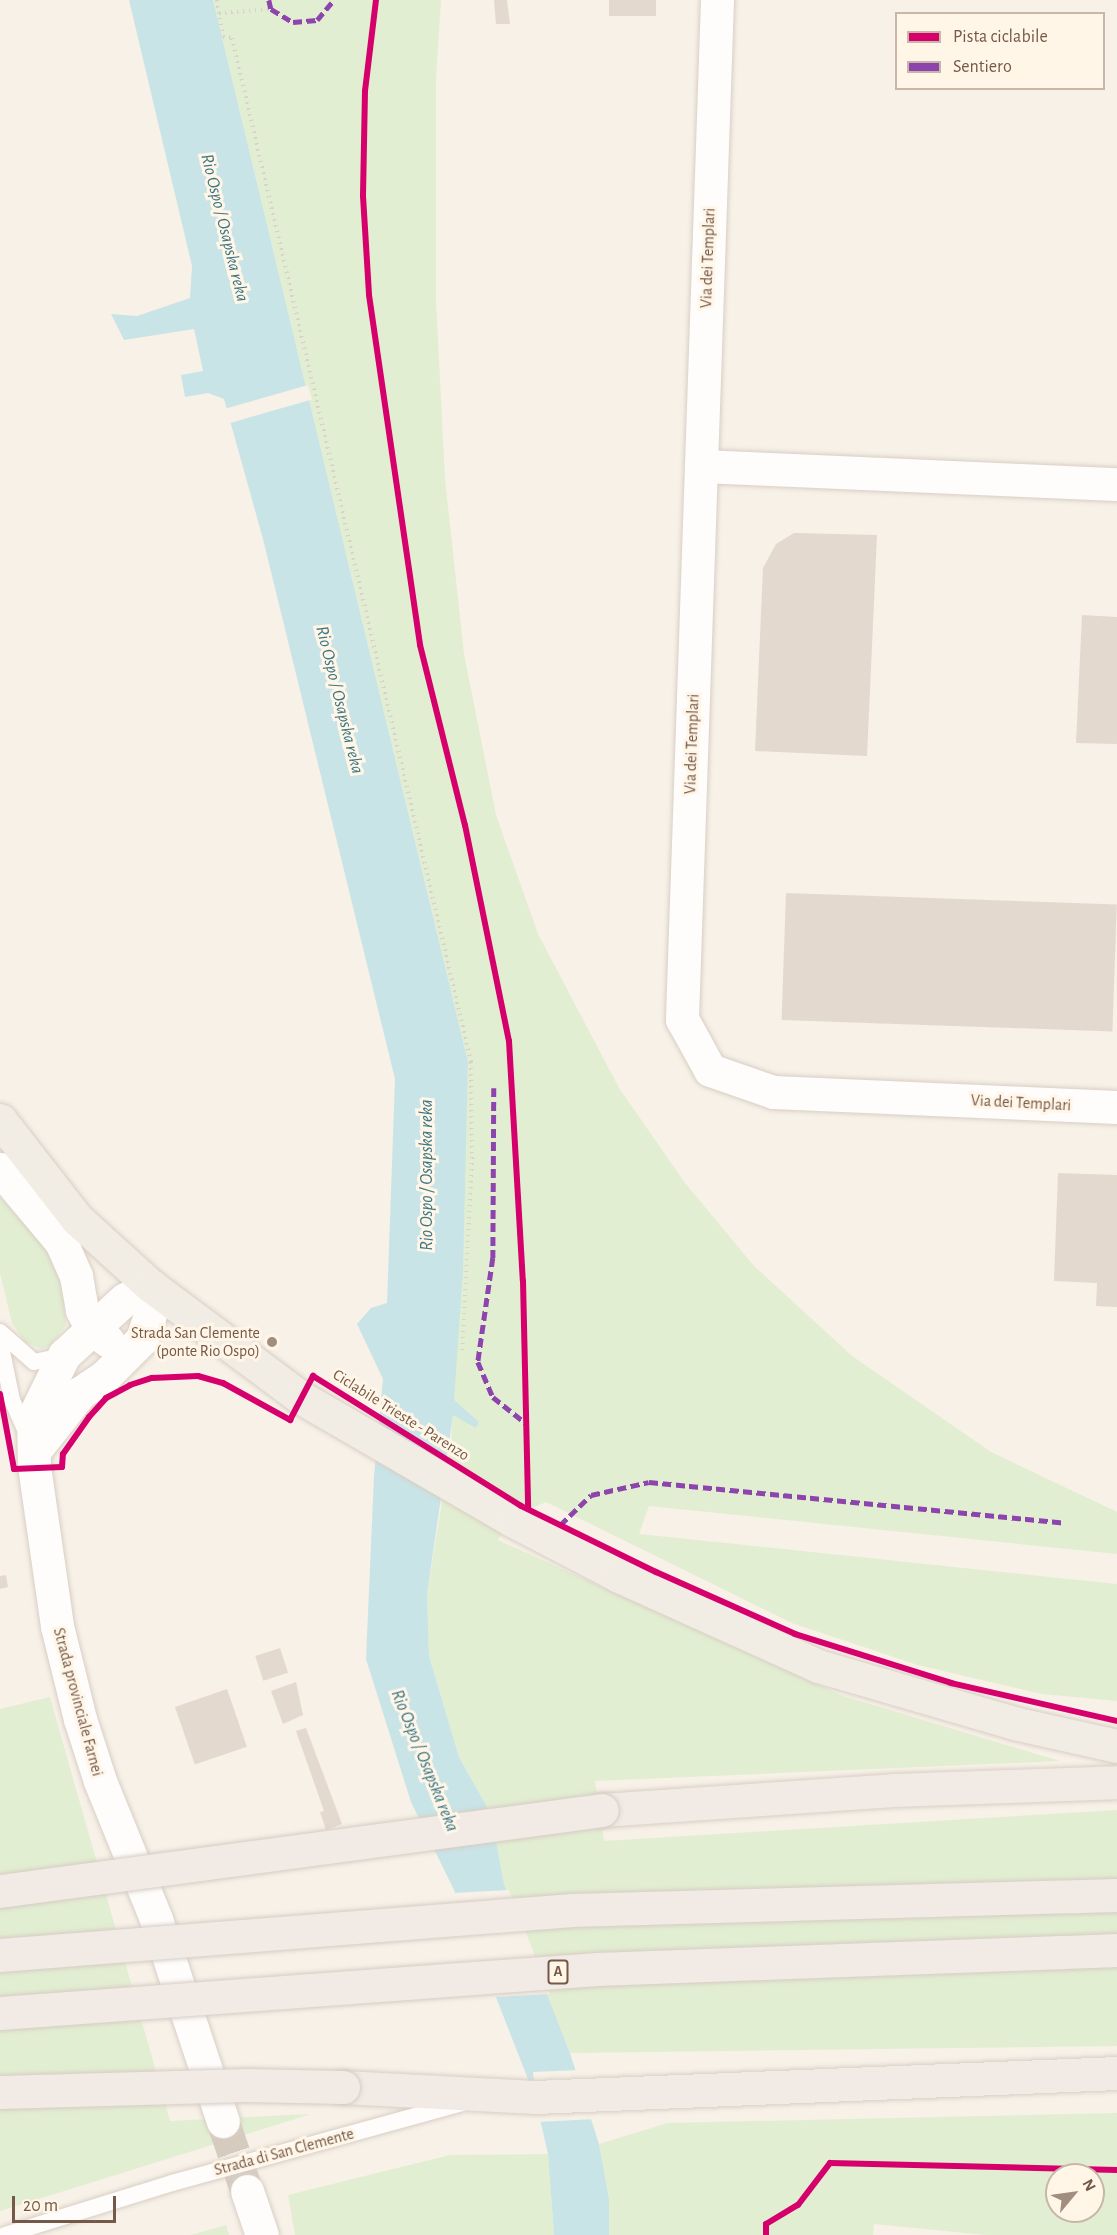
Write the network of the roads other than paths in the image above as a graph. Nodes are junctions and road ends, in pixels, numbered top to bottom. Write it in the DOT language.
graph roads {
  1 [pos="717,0"];
  2 [pos="701,466"];
  3 [pos="1117,484"];
  4 [pos="1117,1107"];
  5 [pos="0,1120"];
  6 [pos="0,1168"];
  7 [pos="151,1286"];
  8 [pos="91,1328"];
  9 [pos="0,1332"];
  10 [pos="0,1342"];
  11 [pos="64,1355"];
  12 [pos="128,1356"];
  13 [pos="35,1450"];
  14 [pos="1117,1746"];
  15 [pos="1117,1782"];
  16 [pos="0,1891"];
  17 [pos="1117,1895"];
  18 [pos="1117,1950"];
  19 [pos="0,1955"];
  20 [pos="0,2013"];
  21 [pos="1117,2073"];
  22 [pos="0,2092"];
  23 [pos="495,2095"];
  24 [pos="224,2121"];
  25 [pos="247,2191"];
  26 [pos="5,2235"];
  27 [pos="262,2235"];
  1 -- 2 [label="street, Via dei Templari"];
  2 -- 3 [label="street"];
  2 -- 4 [label="street, Via dei Templari"];
  5 -- 7 [label="main road"];
  6 -- 8 [label="street"];
  7 -- 8 [label="street"];
  7 -- 12 [label="street"];
  7 -- 14 [label="main road"];
  8 -- 11 [label="street"];
  8 -- 12 [label="street"];
  9 -- 11 [label="lane"];
  10 -- 13 [label="lane, Strada provinciale Farnei"];
  11 -- 13 [label="street"];
  12 -- 13 [label="street"];
  13 -- 24 [label="street, Strada provinciale Farnei"];
  15 -- 16 [label="highway, bridge"];
  17 -- 19 [label="highway, bridge"];
  18 -- 20 [label="highway, A, bridge"];
  21 -- 23 [label="highway"];
  22 -- 23 [label="highway, bridge"];
  23 -- 26 [label="lane, Strada di San Clemente"];
  25 -- 27 [label="street"];
}
